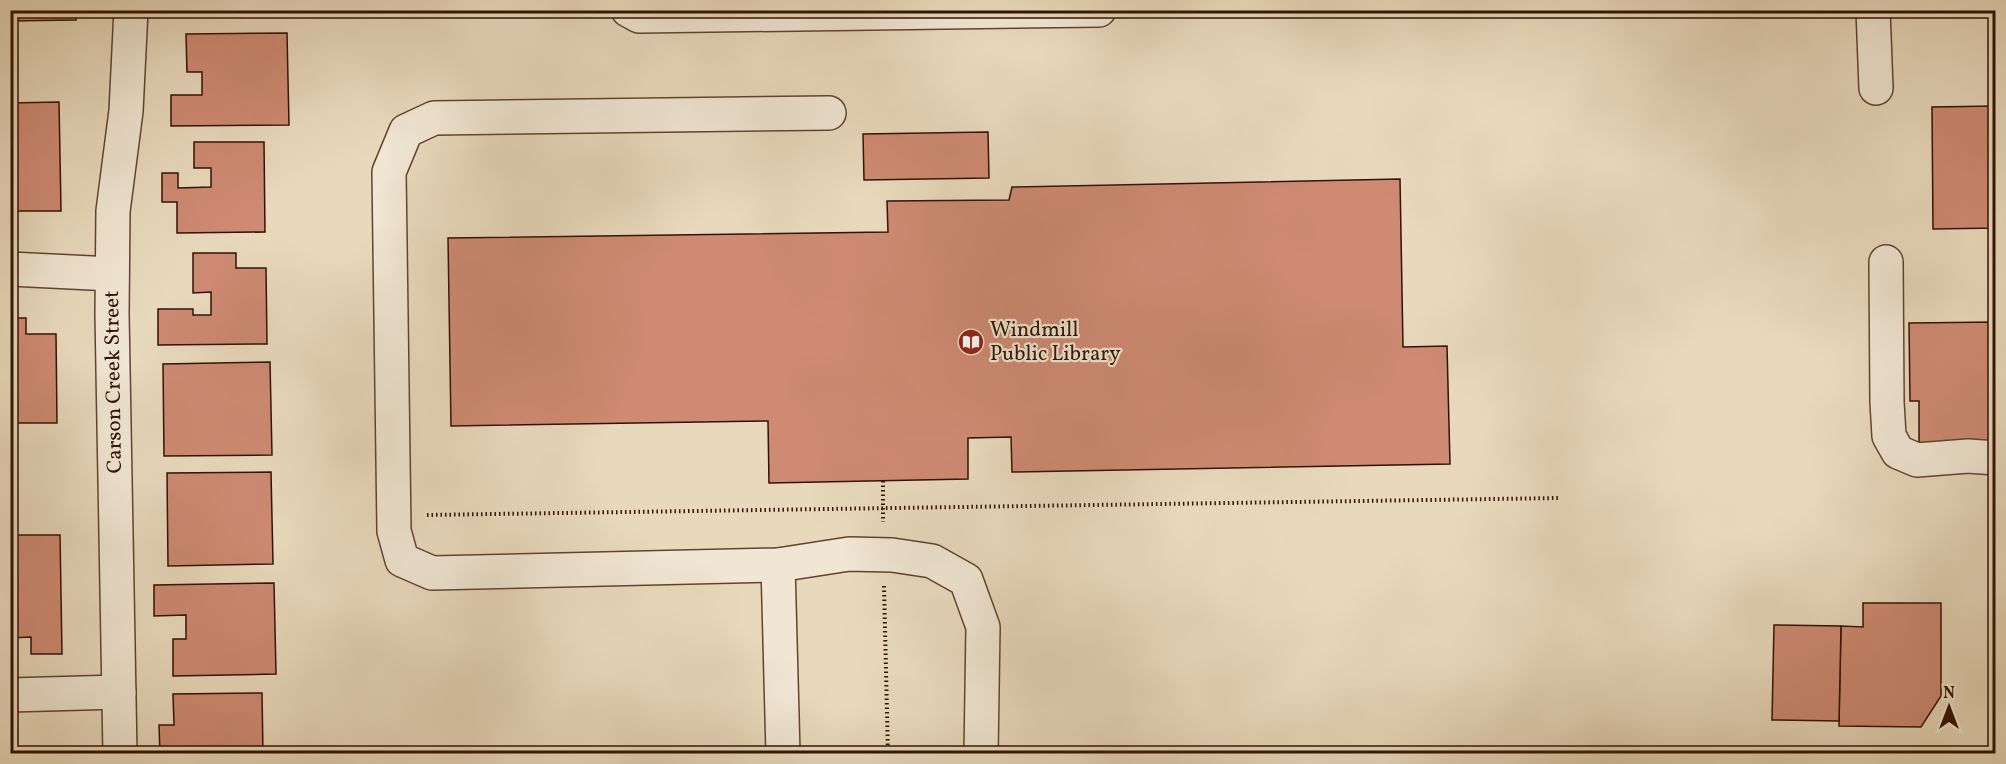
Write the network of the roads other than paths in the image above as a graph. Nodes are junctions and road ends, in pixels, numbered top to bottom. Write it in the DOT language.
graph roads {
  1 [pos="131,10"];
  2 [pos="628,10"];
  3 [pos="1099,10"];
  4 [pos="1874,10"];
  5 [pos="1876,88"];
  6 [pos="829,112"];
  7 [pos="1886,262"];
  8 [pos="10,269"];
  9 [pos="112,274"];
  10 [pos="1995,458"];
  11 [pos="778,565"];
  12 [pos="119,692"];
  13 [pos="10,695"];
  14 [pos="120,753"];
  15 [pos="783,753"];
  16 [pos="981,753"];
  1 -- 9 [label="street, Carson Creek Street"];
  2 -- 3 [label="street"];
  4 -- 5 [label="street"];
  6 -- 11 [label="street"];
  7 -- 10 [label="street"];
  8 -- 9 [label="street"];
  9 -- 12 [label="street, Carson Creek Street"];
  11 -- 15 [label="street"];
  11 -- 16 [label="street"];
  12 -- 13 [label="street"];
  12 -- 14 [label="street, Carson Creek Street"];
}
